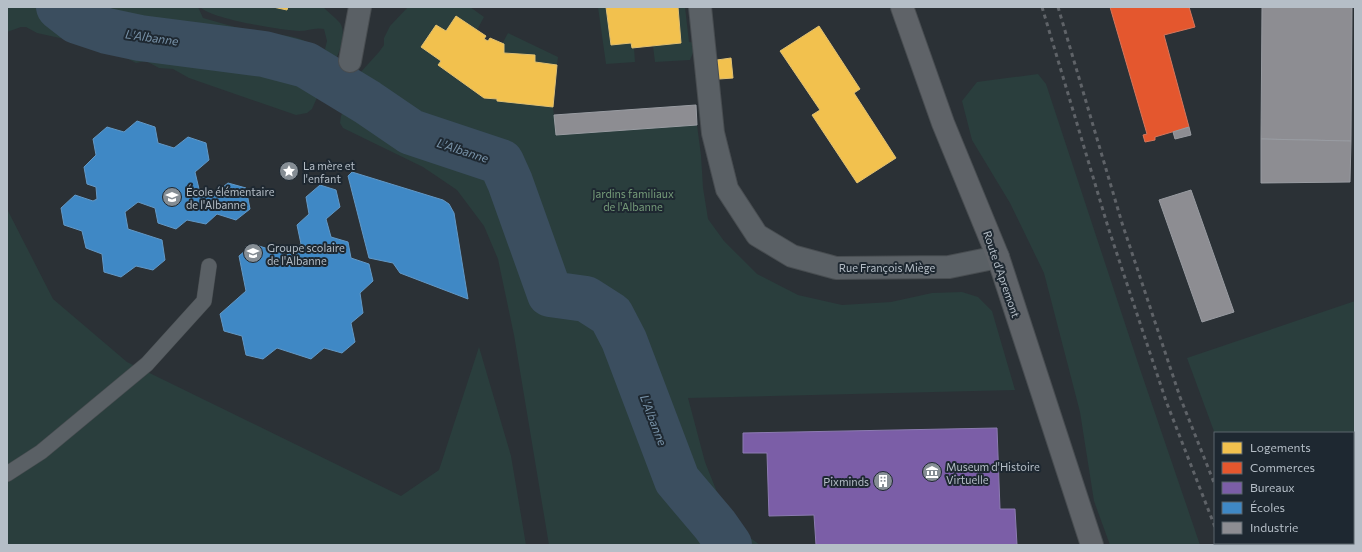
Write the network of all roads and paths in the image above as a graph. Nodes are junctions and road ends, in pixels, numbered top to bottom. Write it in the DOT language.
graph roads {
  1 [pos="360,7"];
  2 [pos="700,7"];
  3 [pos="902,7"];
  4 [pos="350,61"];
  5 [pos="998,257"];
  6 [pos="209,266"];
  7 [pos="7,474"];
  8 [pos="1092,545"];
  1 -- 4 [label="street"];
  2 -- 5 [label="street, Rue François Miège"];
  3 -- 5 [label="main road, Route d'Apremont"];
  5 -- 8 [label="main road, Route d'Apremont"];
  6 -- 7 [label="lane"];
}
